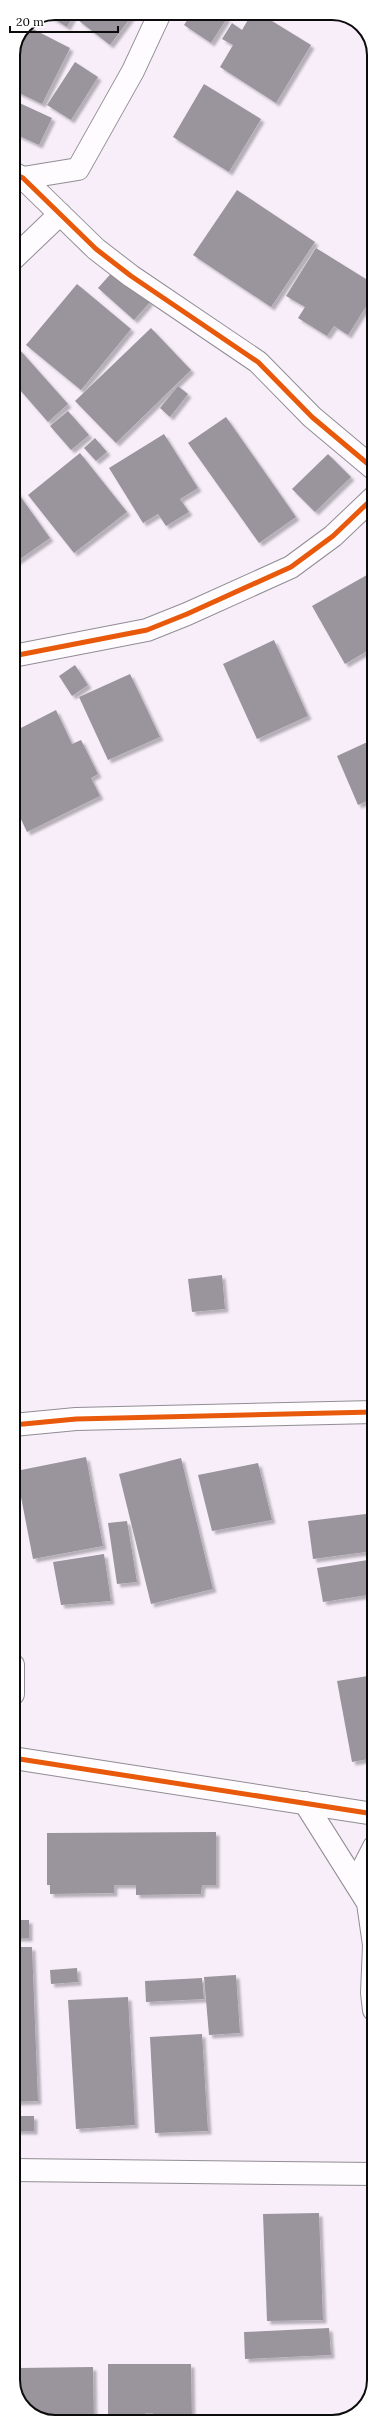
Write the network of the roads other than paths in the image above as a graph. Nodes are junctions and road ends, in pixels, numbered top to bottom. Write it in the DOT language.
graph roads {
  1 [pos="157,20"];
  2 [pos="20,176"];
  3 [pos="20,178"];
  4 [pos="60,214"];
  5 [pos="20,252"];
  6 [pos="367,463"];
  7 [pos="367,504"];
  8 [pos="20,655"];
  9 [pos="367,1412"];
  10 [pos="20,1424"];
  11 [pos="20,1759"];
  12 [pos="305,1803"];
  13 [pos="367,1813"];
  14 [pos="367,1861"];
  15 [pos="356,1882"];
  16 [pos="367,1901"];
  17 [pos="20,2170"];
  18 [pos="367,2174"];
  1 -- 2 [label="street"];
  3 -- 4 [label="street"];
  4 -- 5 [label="street"];
  4 -- 6 [label="street"];
  7 -- 8 [label="street"];
  9 -- 10 [label="street"];
  11 -- 12 [label="street"];
  12 -- 13 [label="street"];
  12 -- 15 [label="street"];
  14 -- 15 [label="street"];
  15 -- 16 [label="street"];
  17 -- 18 [label="street"];
}
